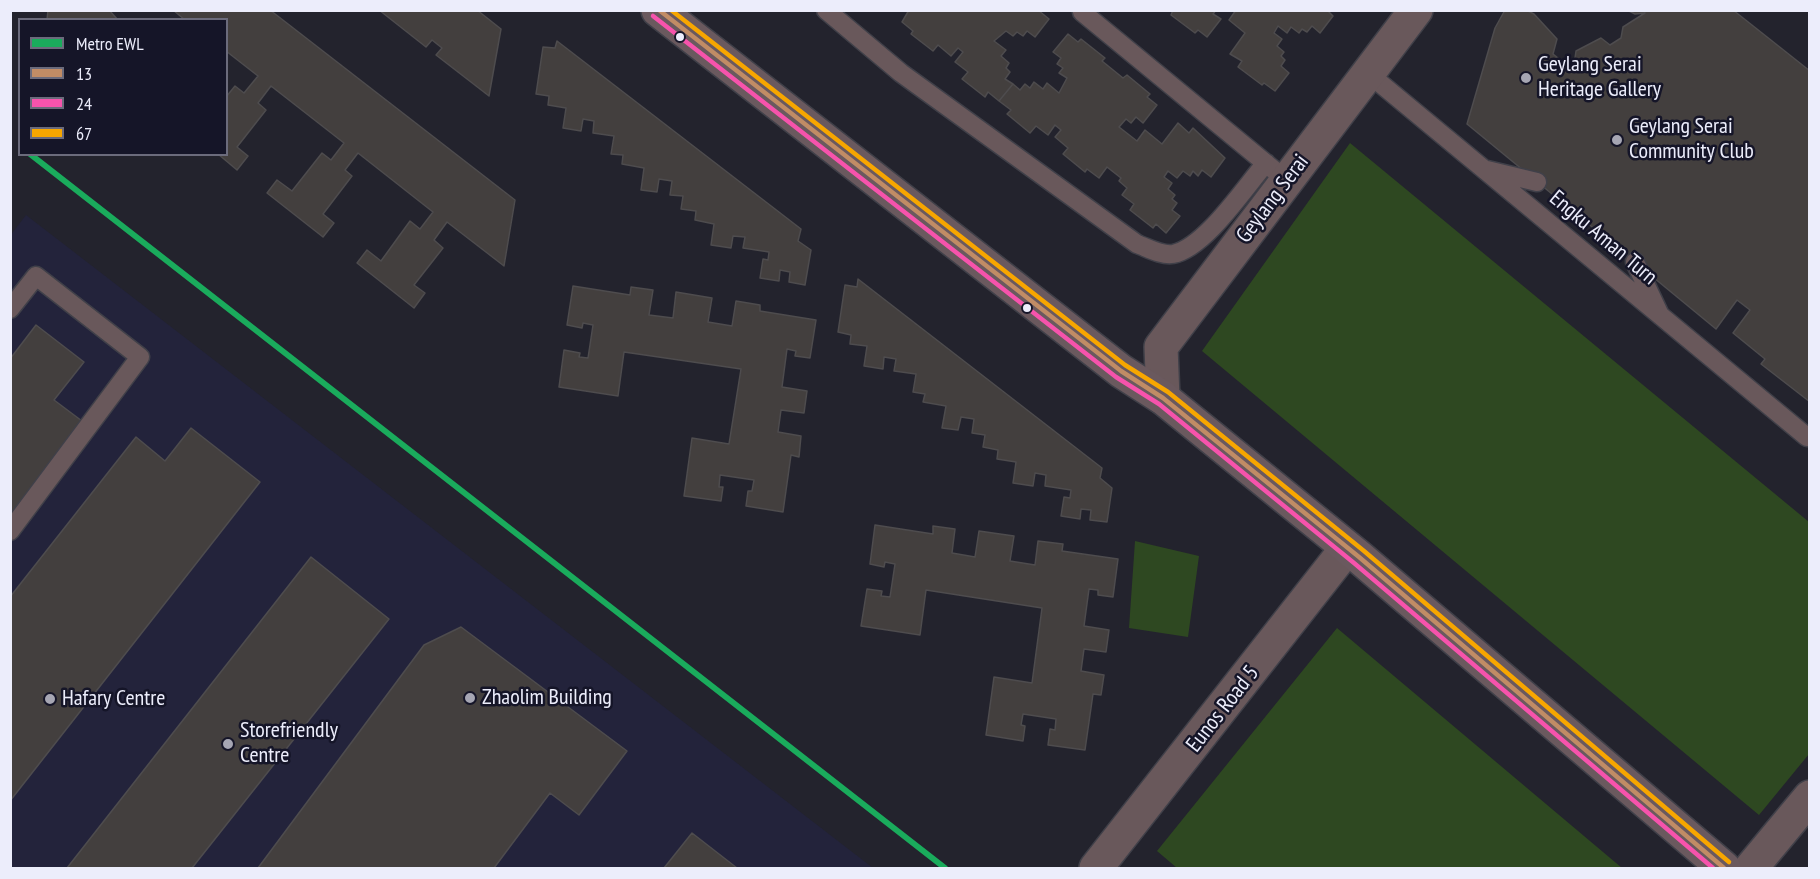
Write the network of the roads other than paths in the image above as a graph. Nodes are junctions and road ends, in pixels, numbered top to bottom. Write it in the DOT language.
graph roads {
  1 [pos="658,10"];
  2 [pos="826,10"];
  3 [pos="1416,10"];
  4 [pos="1082,12"];
  5 [pos="1369,74"];
  6 [pos="1483,169"];
  7 [pos="1277,172"];
  8 [pos="1537,182"];
  9 [pos="1635,262"];
  10 [pos="10,309"];
  11 [pos="1661,317"];
  12 [pos="1162,398"];
  13 [pos="1807,437"];
  14 [pos="10,531"];
  15 [pos="1347,548"];
  16 [pos="1809,797"];
  17 [pos="1100,867"];
  18 [pos="1724,868"];
  19 [pos="1752,868"];
  1 -- 12 [label="main road"];
  2 -- 7 [label="lane"];
  3 -- 5 [label="street, Geylang Serai"];
  4 -- 7 [label="lane"];
  5 -- 6 [label="lane, Engku Aman Turn"];
  5 -- 7 [label="street, Geylang Serai"];
  6 -- 8 [label="lane"];
  6 -- 11 [label="lane, Engku Aman Turn"];
  7 -- 12 [label="street, Geylang Serai"];
  9 -- 11 [label="lane"];
  10 -- 14 [label="lane"];
  11 -- 13 [label="lane, Engku Aman Turn"];
  12 -- 15 [label="main road"];
  15 -- 17 [label="street, Eunos Road 5"];
  15 -- 18 [label="main road"];
  16 -- 19 [label="street"];
}
